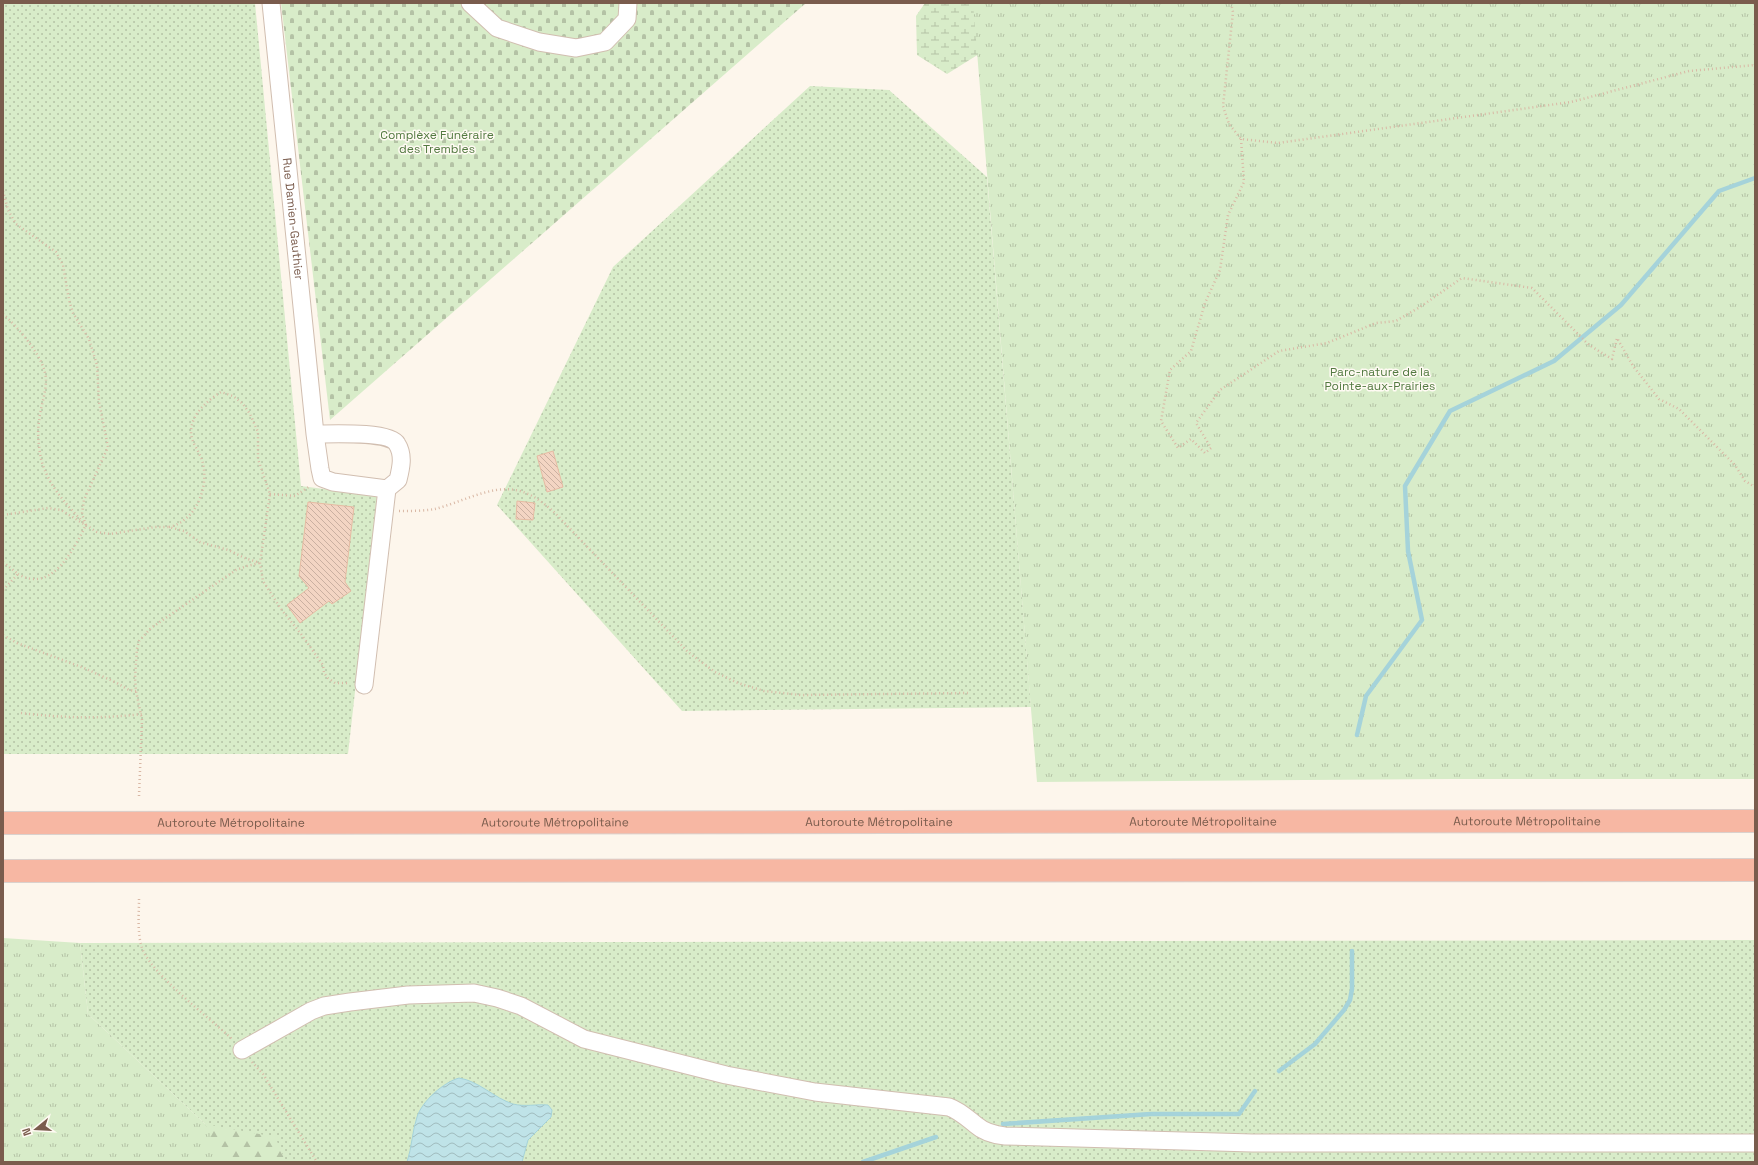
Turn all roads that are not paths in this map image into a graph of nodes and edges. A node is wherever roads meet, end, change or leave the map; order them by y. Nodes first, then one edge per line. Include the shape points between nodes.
1 (271, 3) edge
2 (470, 3) edge
3 (628, 3) edge
4 (315, 434) junction
5 (387, 489) junction
6 (364, 685) road end
7 (1755, 821) edge
8 (3, 823) edge
9 (1755, 870) edge
10 (3, 872) edge
11 (242, 1050) road end
12 (1755, 1143) edge

1 - 4 street, Rue Damien-Gauthier
2 - 3 street via 497,28 539,42 576,48 605,42 627,18
4 - 5 street, Rue Damien-Gauthier via 322,478 333,482
4 - 5 street via 367,435 389,438 397,442 402,453 398,480
5 - 6 street
7 - 8 highway, Autoroute Métropolitaine
9 - 10 highway
11 - 12 street via 324,1006 408,995 474,993 521,1006 584,1039 778,1085 848,1096 950,1107 962,1113 984,1131 1005,1136 1252,1143

